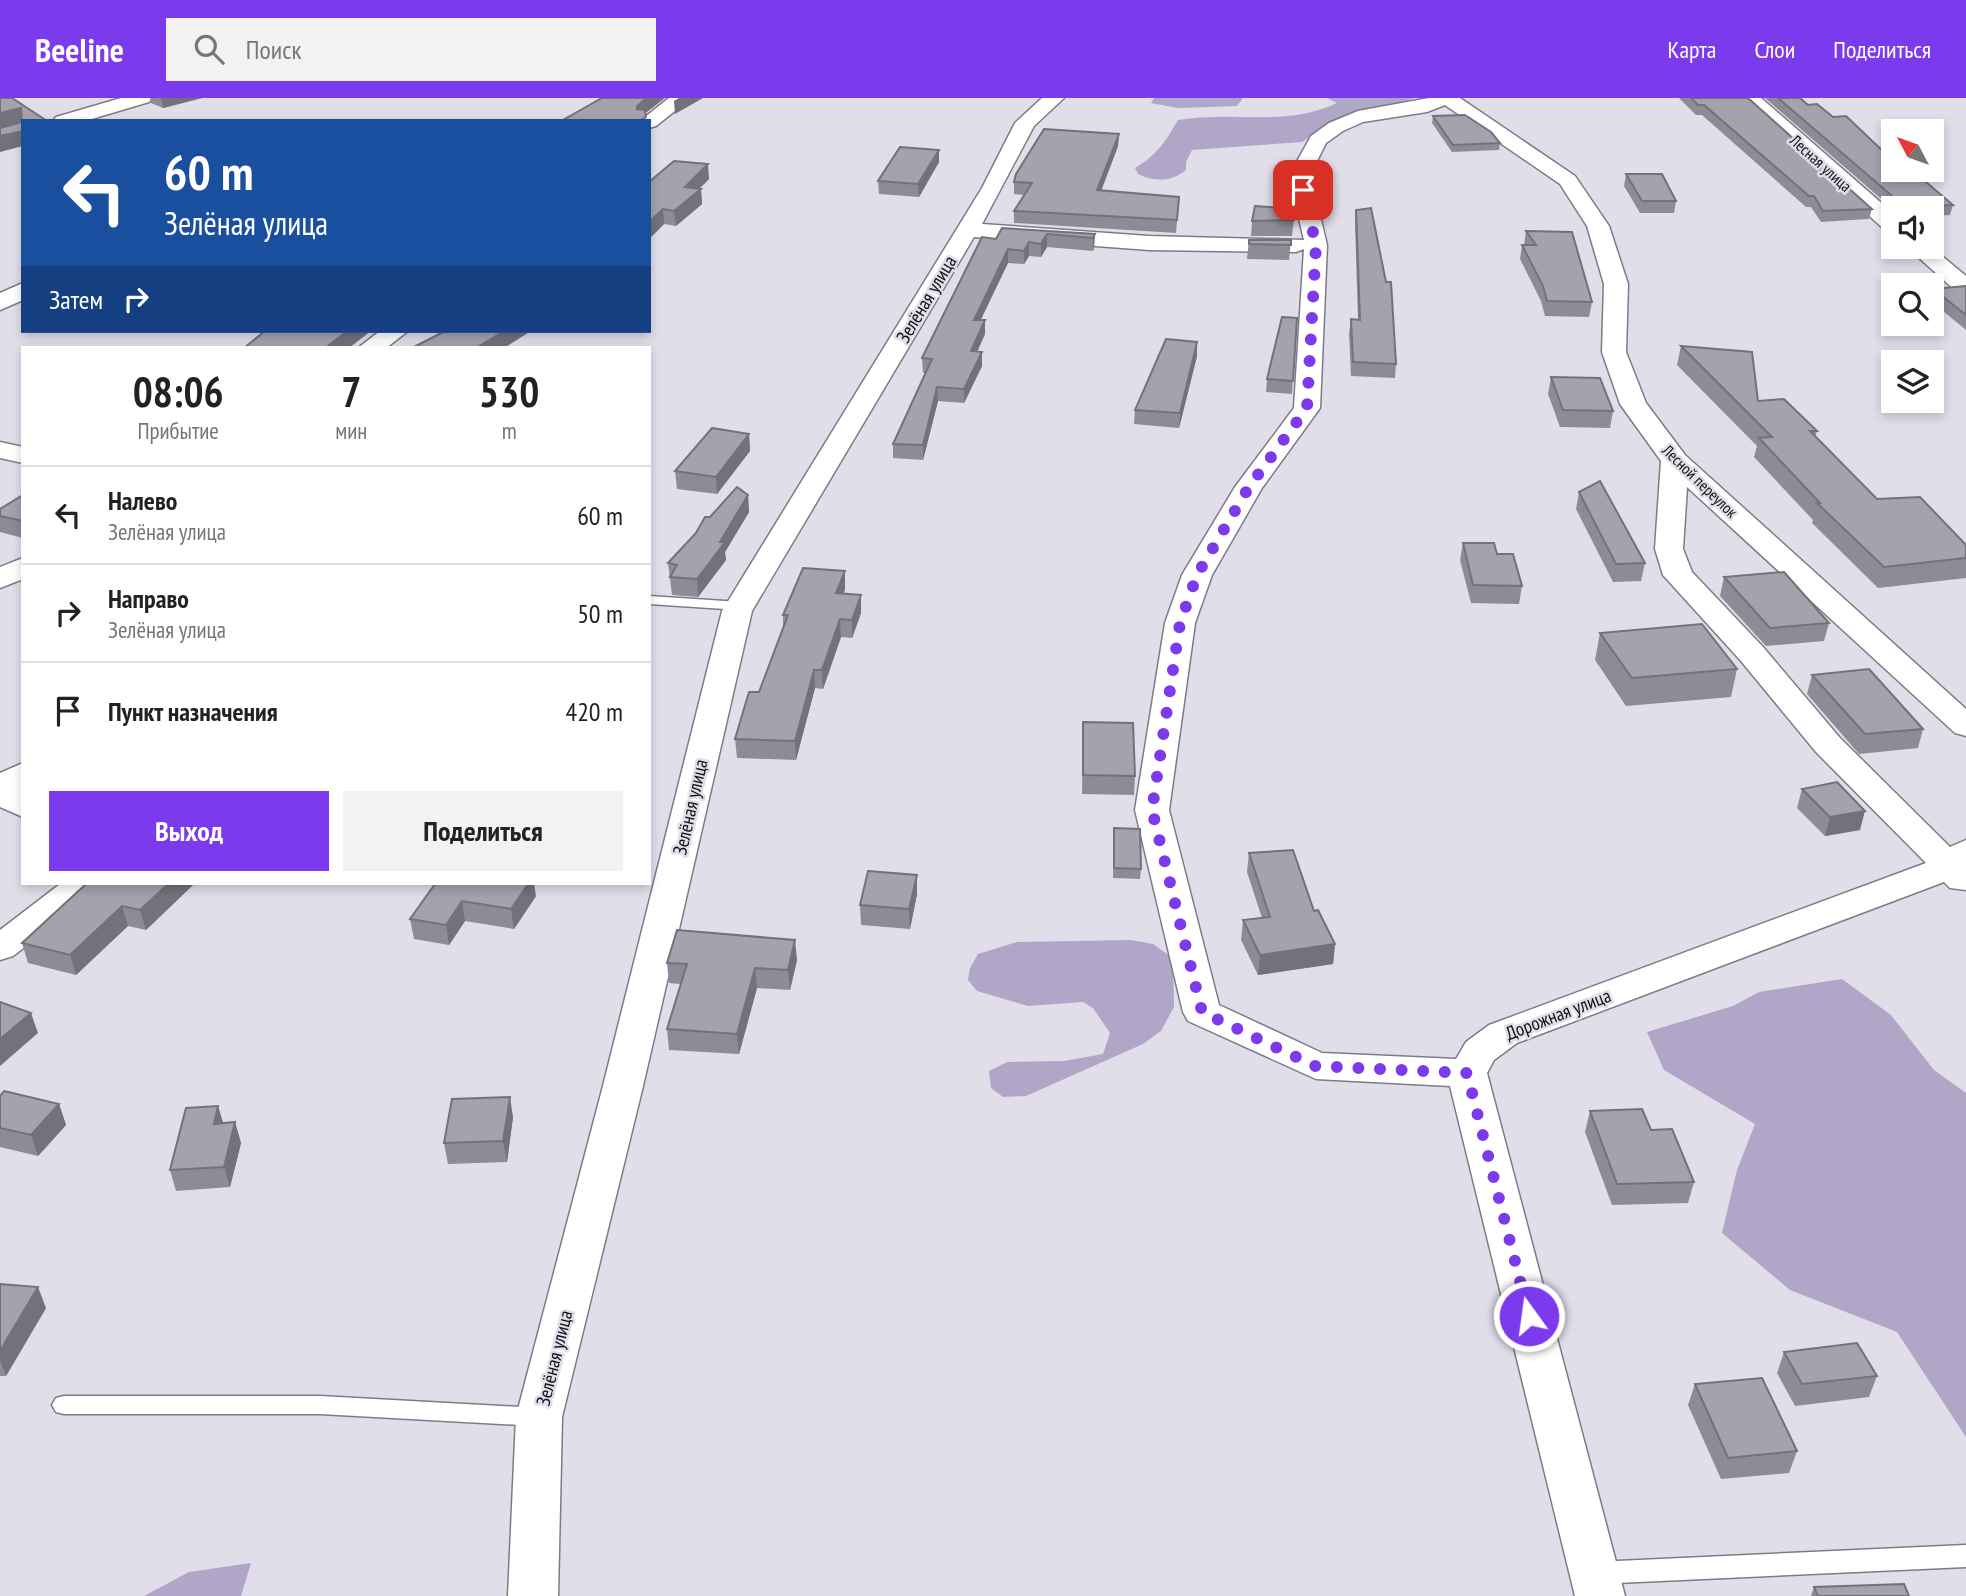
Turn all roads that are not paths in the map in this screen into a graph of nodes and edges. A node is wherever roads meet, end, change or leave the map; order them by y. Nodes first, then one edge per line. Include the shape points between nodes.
1 (142, 98) edge
2 (681, 98) edge
3 (1054, 98) edge
4 (1447, 98) edge
5 (1749, 98) edge
6 (70, 119) edge
7 (651, 120) edge
8 (1881, 215) edge
9 (968, 230) junction
10 (1316, 245) junction
11 (1931, 259) edge
12 (1966, 288) edge
13 (21, 291) edge
14 (0, 303) edge
15 (393, 333) edge
16 (373, 346) edge
17 (0, 450) edge
18 (21, 455) edge
19 (1675, 461) junction
20 (21, 568) edge
21 (0, 579) edge
22 (651, 600) edge
23 (740, 606) junction
24 (1966, 726) edge
25 (21, 773) edge
26 (21, 806) edge
27 (1961, 867) edge
28 (82, 885) edge
29 (0, 948) edge
30 (1467, 1073) junction
31 (64, 1405) dead end
32 (539, 1417) junction
33 (1966, 1556) edge
34 (1597, 1584) edge
35 (533, 1596) edge

1 - 6 street
2 - 7 street
3 - 9 street, Зелёная улица via 1025,123
4 - 10 street via 1427,106 1357,117 1318,140 1306,165 1303,190
4 - 19 street, Лесной переулок via 1568,180 1598,226 1616,284 1614,352 1633,404
5 - 8 street, Лесная улица
9 - 10 street via 1214,246
9 - 23 street, Зелёная улица
10 - 30 street via 1307,408 1249,487 1197,575 1180,623 1152,810 1202,1012 1315,1066
11 - 12 street
13 - 14 street
15 - 16 street
17 - 18 street
19 - 24 street, Лесной переулок
19 - 27 street via 1669,549 1678,575 1752,654 1828,746
20 - 21 street
22 - 23 lane
23 - 32 street, Зелёная улица
25 - 26 street via 5,784 5,795
27 - 30 street, Дорожная улица via 1503,1034 1479,1051
28 - 29 street
30 - 34 street
31 - 32 lane via 320,1405
32 - 35 street, Зелёная улица
33 - 34 lane

